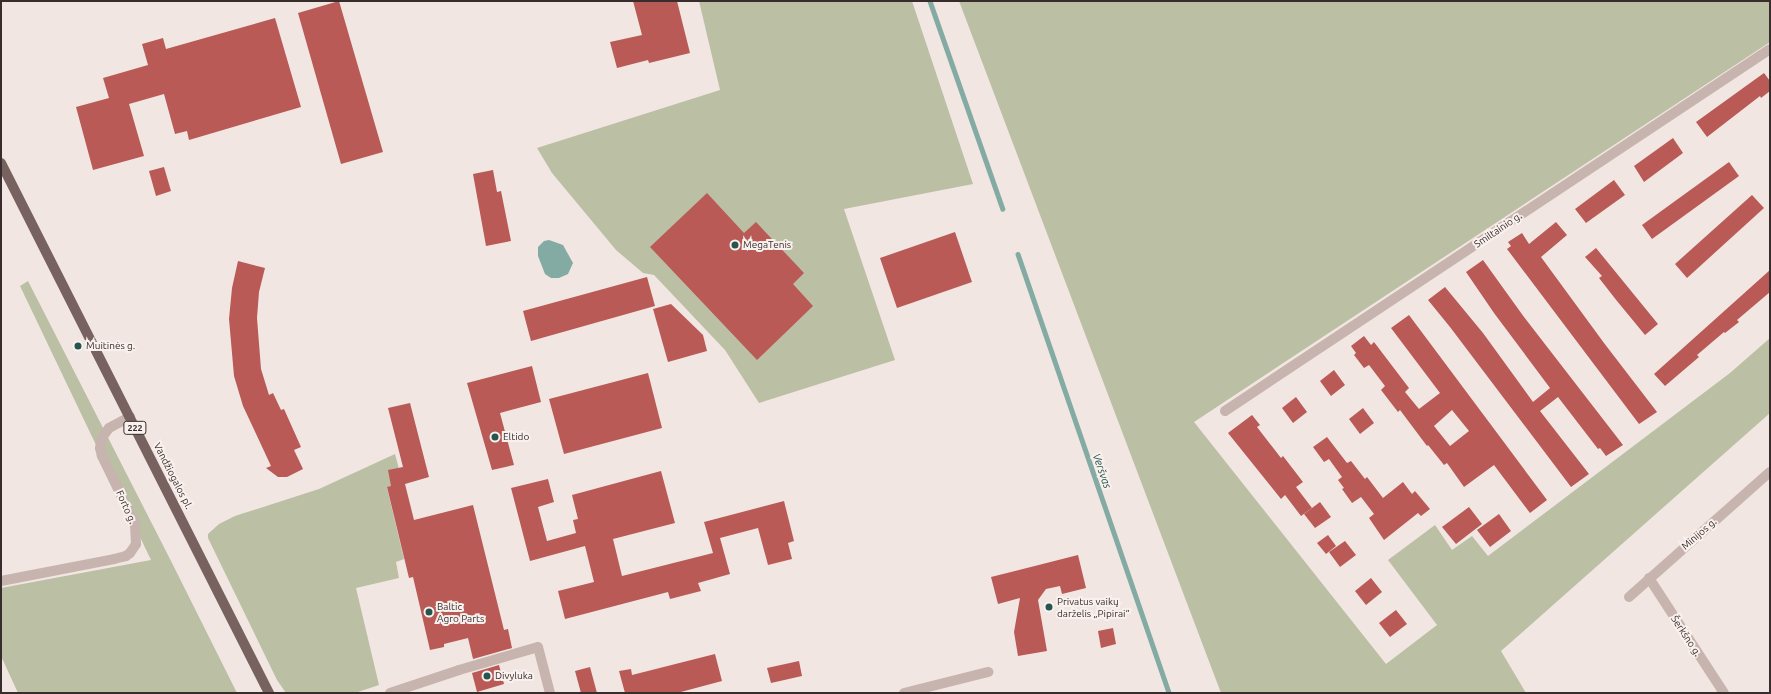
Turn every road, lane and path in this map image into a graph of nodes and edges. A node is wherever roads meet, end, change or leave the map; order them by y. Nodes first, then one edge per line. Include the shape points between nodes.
1 (1770, 49) edge
2 (1, 163) edge
3 (1225, 410) dead end
4 (130, 417) junction
5 (1770, 472) edge
6 (1649, 578) junction
7 (1, 581) edge
8 (1629, 597) dead end
9 (988, 672) dead end
10 (269, 693) edge
11 (390, 693) edge
12 (550, 693) edge
13 (904, 693) edge
14 (1724, 693) edge

1 - 3 street, Smiltainio g.
2 - 4 main road, Vandžiogalos pl. / 222
4 - 7 street, Forto g. via 109,428 102,438 100,448 135,524 136,544 130,553 114,559
4 - 10 main road, Vandžiogalos pl. / 222
5 - 6 street, Minijos g.
6 - 8 street, Minijos g.
6 - 14 street, Šerkšno g.
9 - 13 street
11 - 12 street via 538,647

